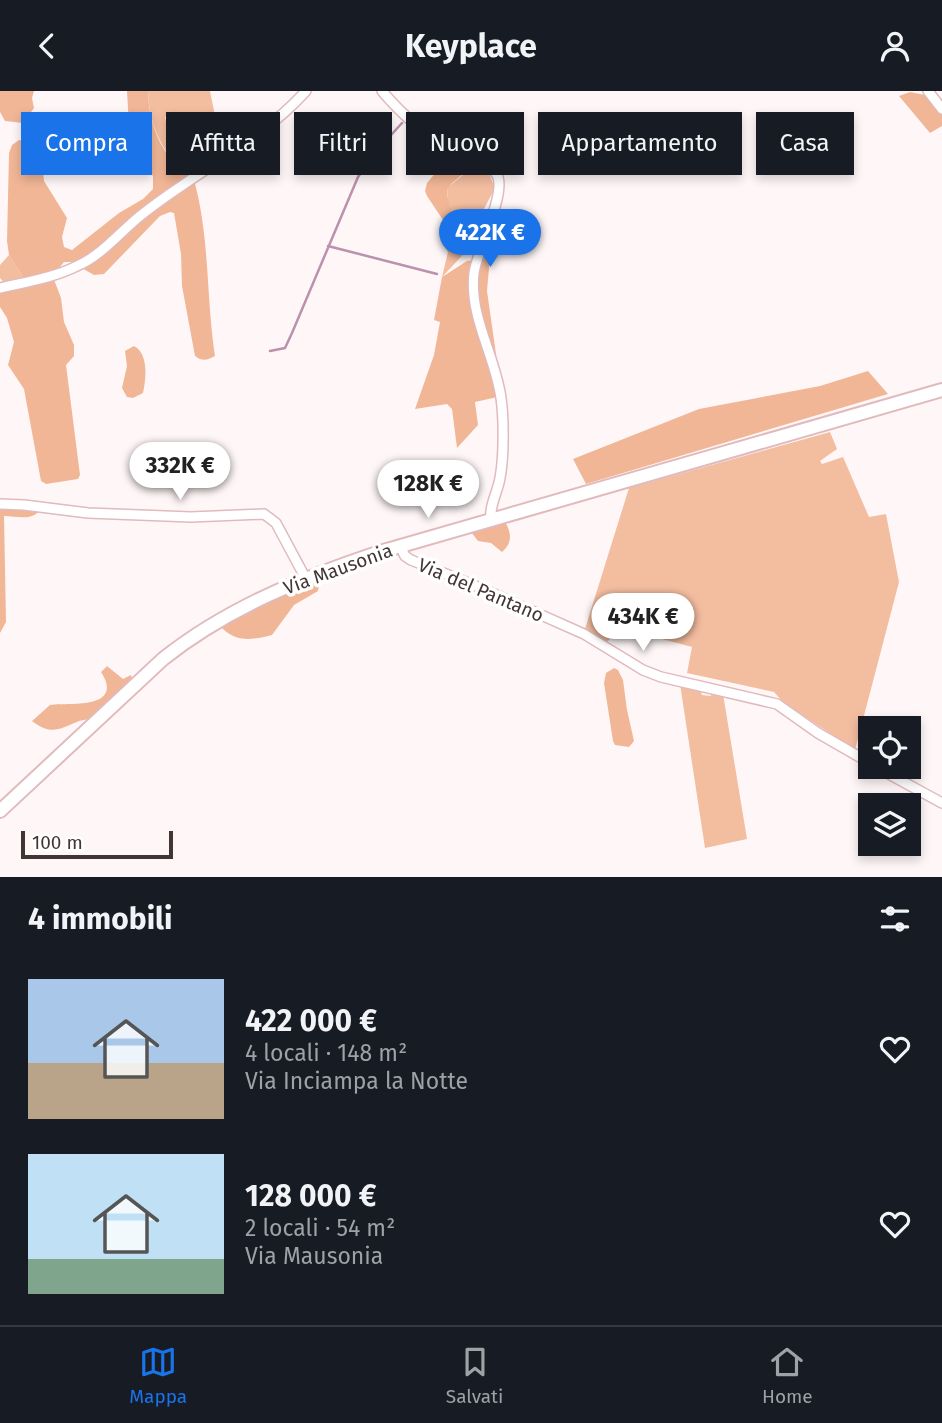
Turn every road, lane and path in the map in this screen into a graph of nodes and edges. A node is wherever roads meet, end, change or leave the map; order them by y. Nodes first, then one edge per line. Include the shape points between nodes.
1 (306, 91) edge
2 (382, 91) edge
3 (928, 91) edge
4 (942, 109) edge
5 (0, 288) edge
6 (942, 390) edge
7 (0, 504) edge
8 (491, 519) junction
9 (400, 546) junction
10 (306, 579) junction
11 (858, 756) edge
12 (898, 779) edge
13 (942, 803) edge
14 (0, 811) edge

1 - 5 street via 259,135 139,216 79,266
2 - 8 street via 425,131 487,165 500,182 476,260 474,283 478,318 501,400 501,472
3 - 4 street
6 - 8 main road, Via Mausonia
7 - 10 street via 191,517 264,514 276,523
8 - 9 main road, Via Mausonia
9 - 10 main road, Via Mausonia
9 - 11 street, Via del Pantano via 411,560 584,634 643,670 777,704
10 - 14 main road, Via Mausonia via 257,600 187,640
12 - 13 street

